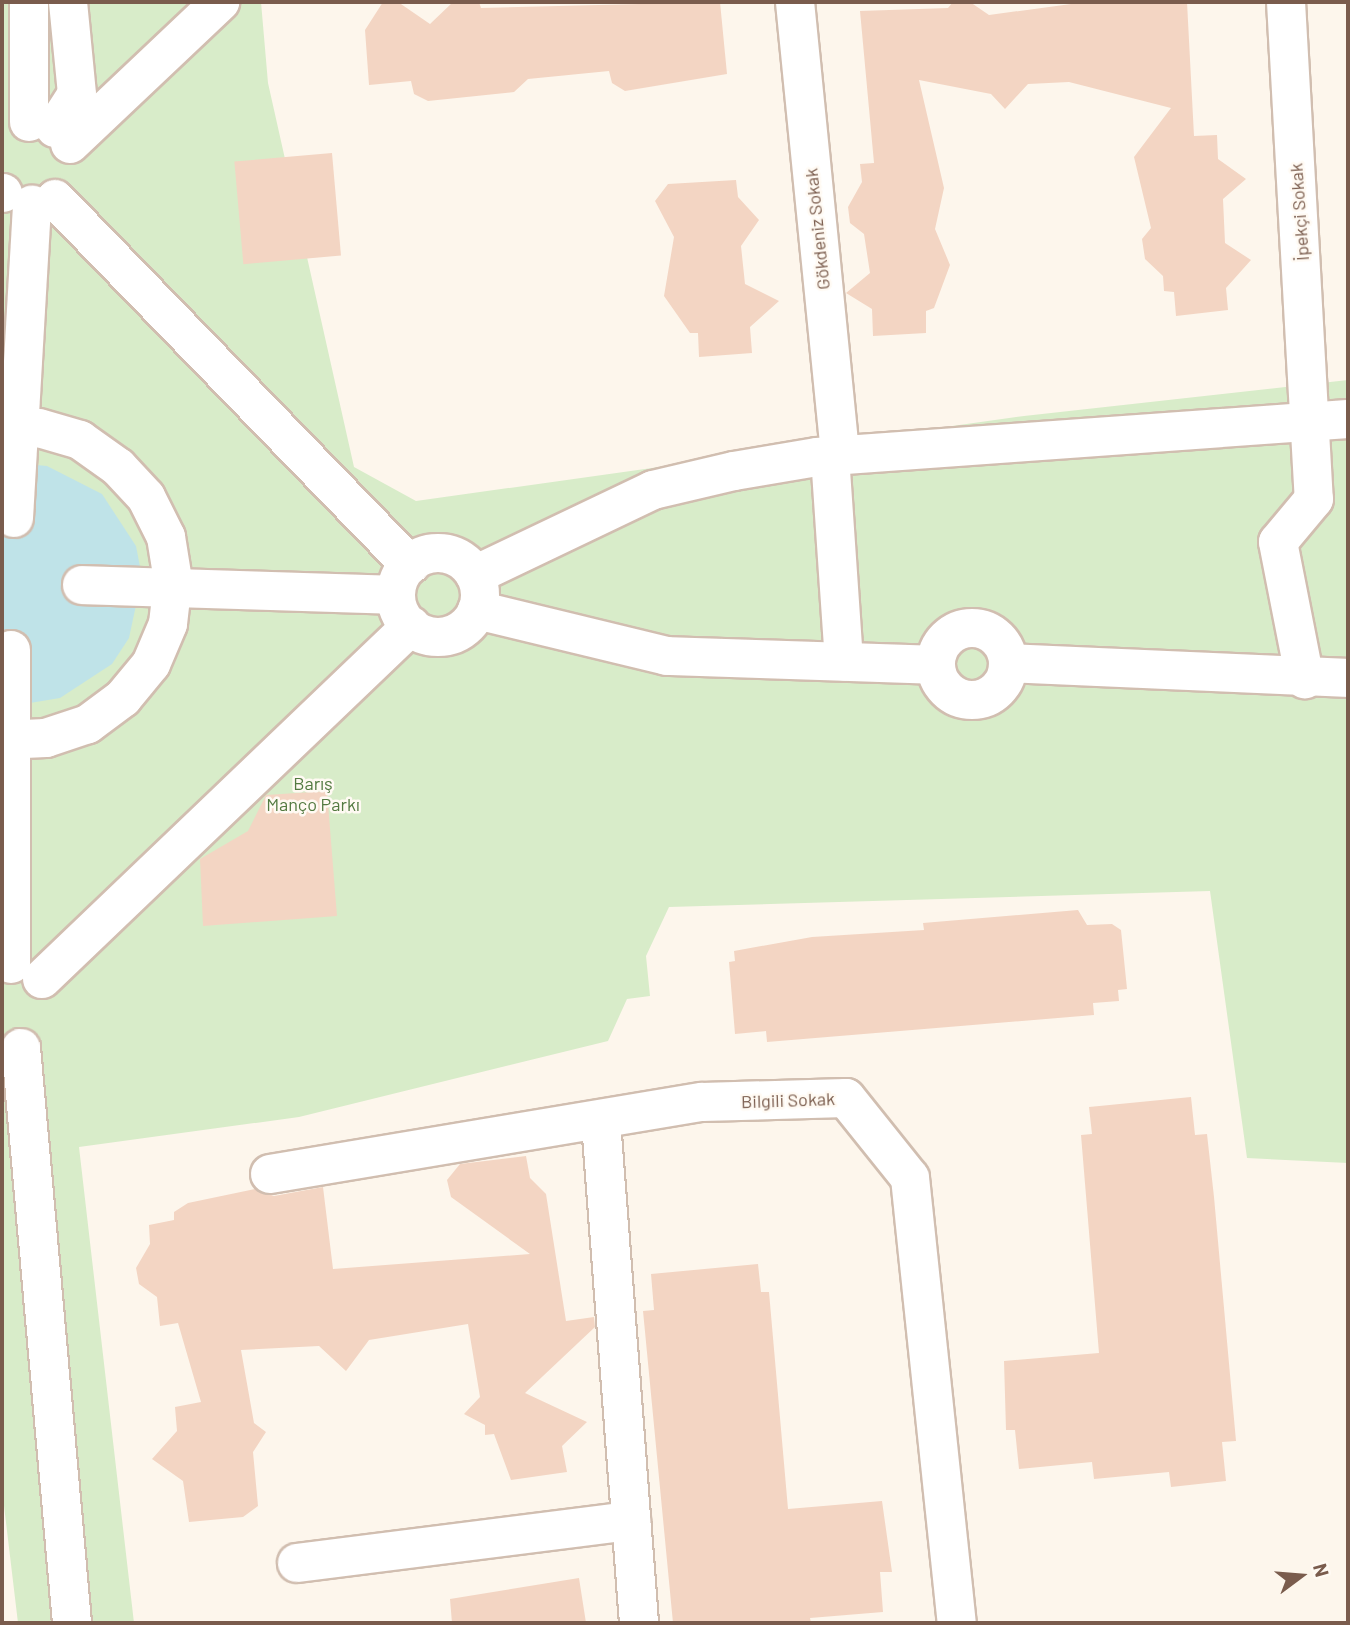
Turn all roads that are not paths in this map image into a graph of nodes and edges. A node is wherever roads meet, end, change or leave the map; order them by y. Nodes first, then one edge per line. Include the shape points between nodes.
1 (29, 2) edge
2 (68, 2) edge
3 (220, 2) edge
4 (795, 2) edge
5 (1286, 2) edge
6 (51, 132) junction
7 (23, 198) edge
8 (1331, 421) edge
9 (11, 427) edge
10 (835, 456) junction
11 (14, 518) dead end
12 (82, 585) dead end
13 (173, 586) junction
14 (476, 592) junction
15 (405, 595) junction
16 (11, 650) dead end
17 (844, 662) junction
18 (1008, 663) junction
19 (936, 665) junction
20 (1348, 678) edge
21 (1305, 679) junction
22 (5, 740) edge
23 (21, 1048) dead end
24 (601, 1122) junction
25 (270, 1174) dead end
26 (631, 1521) junction
27 (297, 1563) dead end
28 (72, 1623) edge
29 (639, 1623) edge
30 (957, 1623) edge

1 - 6 street
2 - 6 street via 77,94
3 - 6 street
4 - 10 street, Gökdeniz Sokak
5 - 8 street, İpekçi Sokak
7 - 9 street
7 - 15 street
8 - 10 street
8 - 21 street, İpekçi Sokak via 1314,499 1278,542
9 - 11 street
9 - 13 street via 80,440 146,496 166,537
10 - 14 street via 653,490
10 - 17 street, Gökdeniz Sokak
12 - 13 street
13 - 15 street
13 - 22 street via 168,624 151,664 123,698 88,724 46,738
14 - 15 street via 441,553
14 - 15 street via 466,627 447,636 426,636
14 - 17 street via 667,656
15 - 22 street via 26,971
16 - 22 street
17 - 19 street
18 - 19 street via 991,634 969,628 947,637
18 - 19 street via 1002,685 971,701 947,692
18 - 21 street
20 - 21 street
23 - 28 street
24 - 25 street, Bilgili Sokak
24 - 26 street
24 - 30 street, Bilgili Sokak via 702,1102 846,1098 910,1178
26 - 27 street
26 - 29 street

